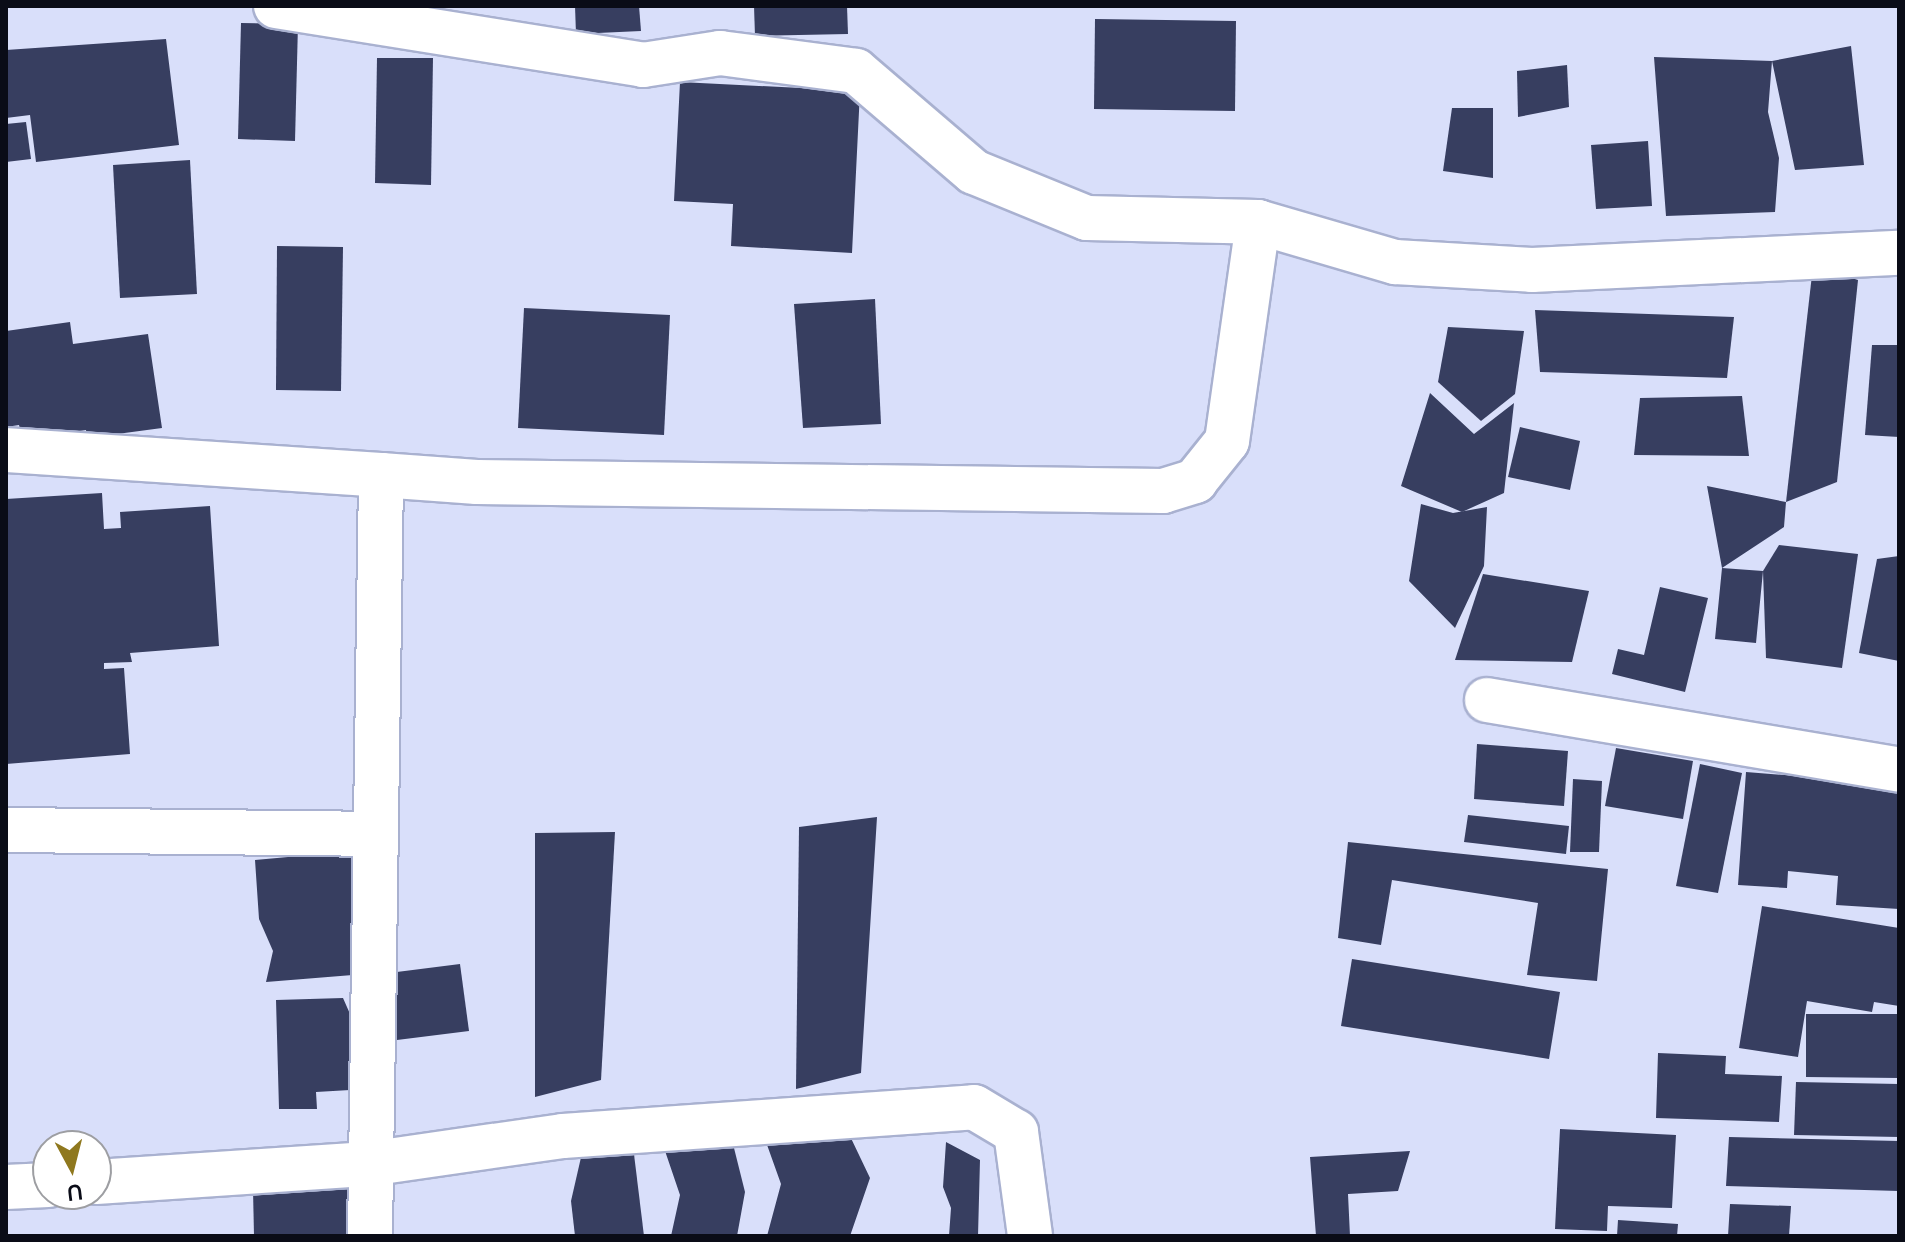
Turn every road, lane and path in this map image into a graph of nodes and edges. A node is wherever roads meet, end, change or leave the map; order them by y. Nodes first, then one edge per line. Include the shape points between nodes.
1 (276, 6) edge
2 (1258, 222) junction
3 (1899, 253) edge
4 (6, 450) edge
5 (381, 475) junction
6 (1487, 700) dead end
7 (1899, 770) edge
8 (6, 830) edge
9 (374, 834) junction
10 (368, 1164) junction
11 (112, 1181) edge
12 (32, 1186) edge
13 (6, 1187) edge
14 (370, 1236) edge
15 (1030, 1236) edge

1 - 2 street via 643,65 720,53 856,71 974,172 1087,218
2 - 3 street via 1395,262 1532,270
2 - 5 street via 1227,441 1195,481 1163,491 477,482
4 - 5 street
5 - 9 street
6 - 7 street
8 - 9 street
9 - 10 street
10 - 11 street
10 - 14 street
10 - 15 street via 563,1136 974,1107 1016,1132
12 - 13 street

